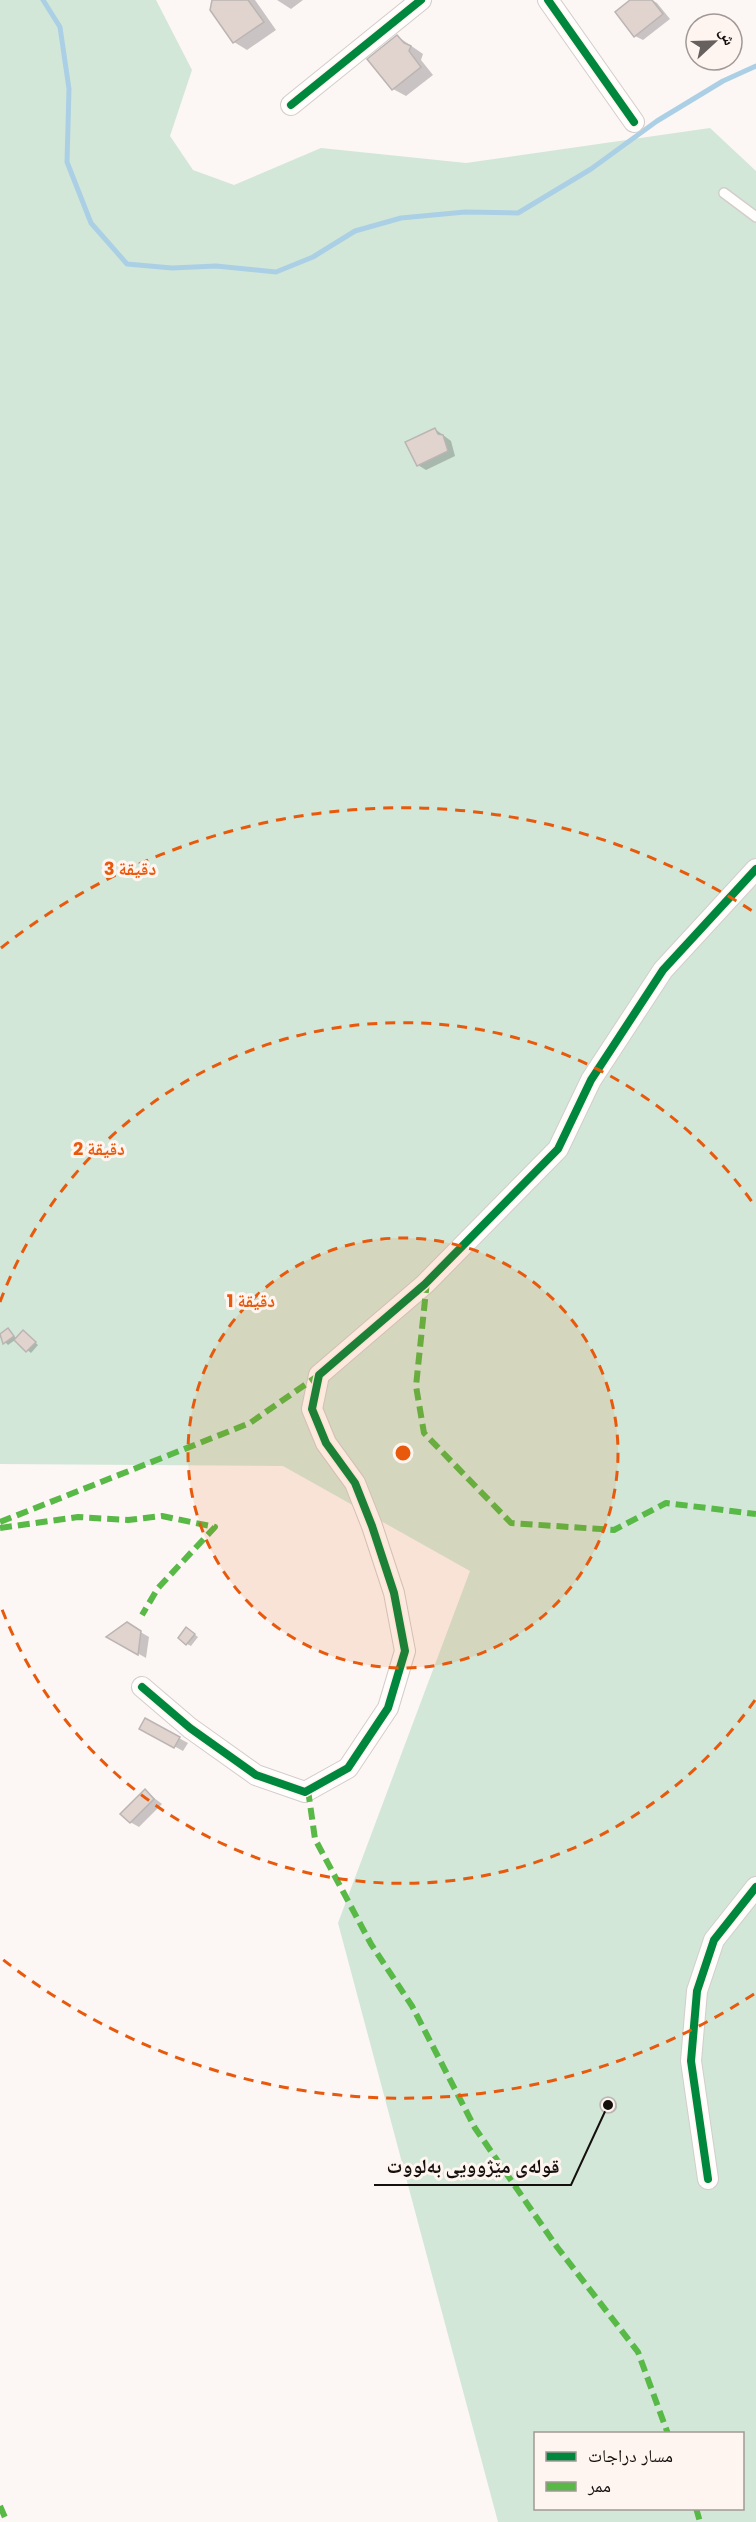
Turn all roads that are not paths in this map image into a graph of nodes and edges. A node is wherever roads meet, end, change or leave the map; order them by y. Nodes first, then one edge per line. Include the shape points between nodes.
1 (421, 0) edge
2 (548, 0) edge
3 (291, 105) dead end
4 (634, 122) dead end
5 (724, 193) dead end
6 (756, 218) edge
7 (756, 869) edge
8 (142, 1688) dead end
9 (756, 1887) edge
10 (708, 2179) dead end

1 - 3 street
2 - 4 street
5 - 6 lane
7 - 8 street via 663,970 591,1080 558,1149 424,1284 319,1375 312,1409 326,1443 355,1483 372,1526 394,1593 405,1651 388,1708 348,1768 304,1792 256,1774 190,1728
9 - 10 street via 714,1940 697,1991 691,2061

